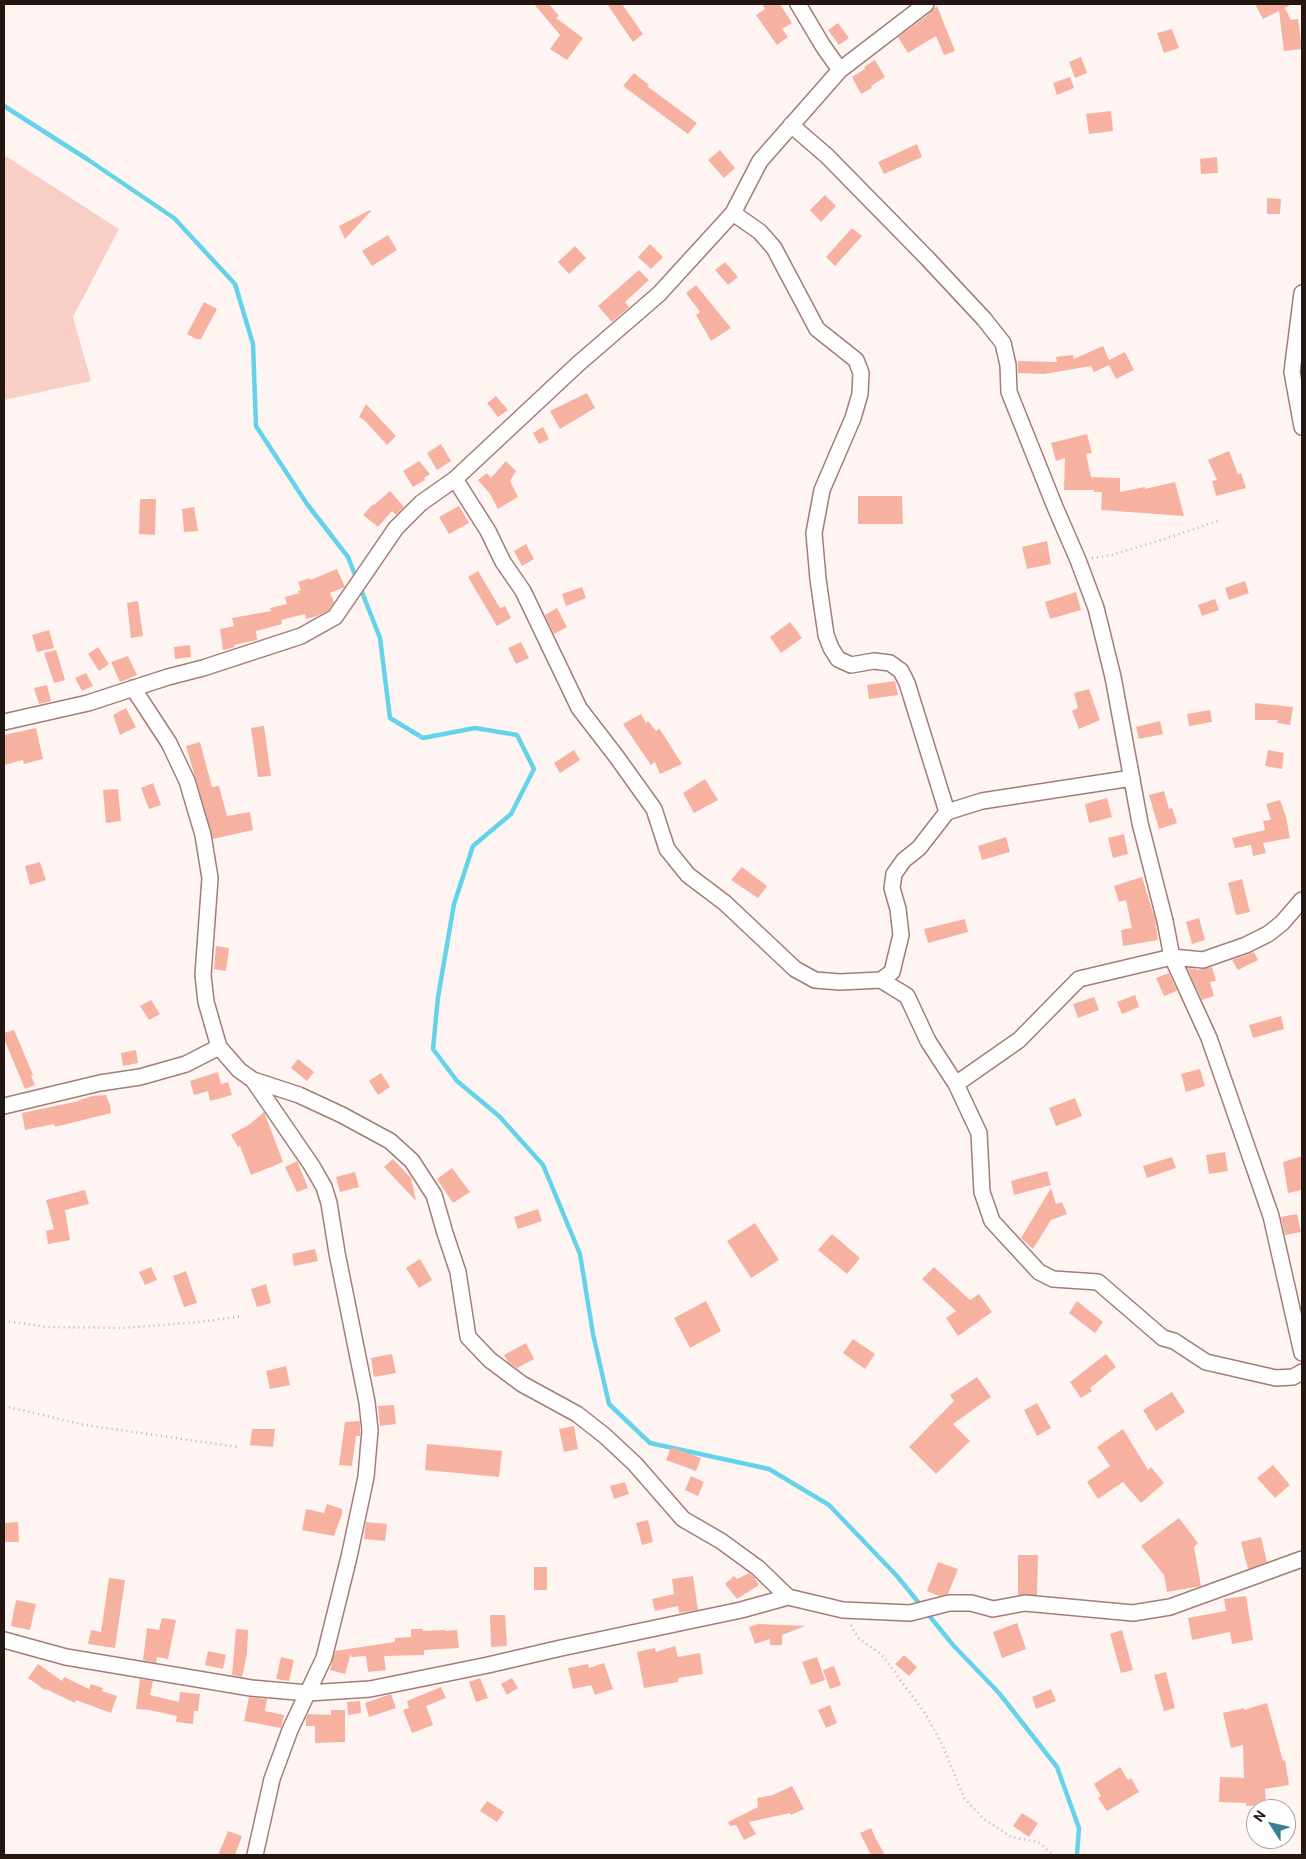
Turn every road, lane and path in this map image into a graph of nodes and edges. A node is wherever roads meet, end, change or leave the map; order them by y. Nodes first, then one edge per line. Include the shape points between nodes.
1 (798, 4) edge
2 (926, 4) edge
3 (840, 70) junction
4 (791, 125) junction
5 (733, 214) junction
6 (1302, 293) edge
7 (1299, 336) edge
8 (1302, 427) edge
9 (455, 479) junction
10 (1218, 521) dead end
11 (1078, 560) junction
12 (133, 688) junction
13 (4, 722) edge
14 (1132, 778) junction
15 (947, 812) junction
16 (1302, 900) edge
17 (1172, 957) junction
18 (881, 980) junction
19 (219, 1047) junction
20 (253, 1080) junction
21 (956, 1084) junction
22 (4, 1106) edge
23 (243, 1316) dead end
24 (4, 1320) edge
25 (1302, 1353) edge
26 (1302, 1372) edge
27 (4, 1406) edge
28 (238, 1447) dead end
29 (1302, 1559) edge
30 (788, 1597) junction
31 (843, 1610) junction
32 (4, 1640) edge
33 (308, 1693) junction
34 (1051, 1853) dead end
35 (255, 1855) edge

1 - 3 street
2 - 3 street
3 - 4 street
4 - 5 street via 760,161
4 - 11 street via 827,156 928,259 1003,343 1009,392
5 - 9 street via 659,294 578,364
5 - 15 street via 760,232 774,248 818,329 856,360 862,373 853,418 822,490 814,533 826,635 838,660 851,665 874,661 890,663 901,670
6 - 7 street
7 - 8 street via 1292,372
9 - 12 street via 396,528 335,617 301,636
9 - 18 street via 523,591 578,708 654,809 667,849 688,875 725,903 796,969 815,980
10 - 11 path via 1112,554
11 - 14 street via 1096,608 1114,678
12 - 13 street via 88,703
12 - 19 street via 168,743 187,781 203,835 210,878 203,975 206,1002
14 - 15 street via 982,802
14 - 17 street
15 - 18 street via 894,874 892,888 901,935 892,972
16 - 17 street via 1275,929 1246,945 1203,960
17 - 21 street via 1079,979 1019,1040
17 - 25 street via 1209,1038 1271,1216
18 - 21 street via 908,996 928,1041
19 - 20 street via 239,1070
19 - 22 street via 186,1064 140,1077
20 - 30 street via 299,1095 342,1115 390,1141 412,1161 434,1195 458,1272 468,1337 490,1360 522,1384 576,1414 605,1436 635,1464 683,1519 758,1568
20 - 33 street via 324,1187 370,1430 366,1477 349,1557 324,1658
21 - 26 street via 979,1133 982,1192 992,1221 1039,1272 1054,1279 1098,1282 1163,1338 1174,1341 1206,1362 1276,1378 1293,1377
23 - 24 path via 122,1328 48,1327
27 - 28 path via 85,1425
29 - 31 street via 1170,1607 1133,1613 1025,1603 993,1609 971,1603 949,1603 910,1612
30 - 31 street
30 - 33 street via 741,1610 370,1689
31 - 34 path via 858,1638 880,1654 925,1713 943,1746 964,1798 984,1820 1011,1836 1038,1842
32 - 33 street via 66,1656 251,1688
33 - 35 street via 272,1779

